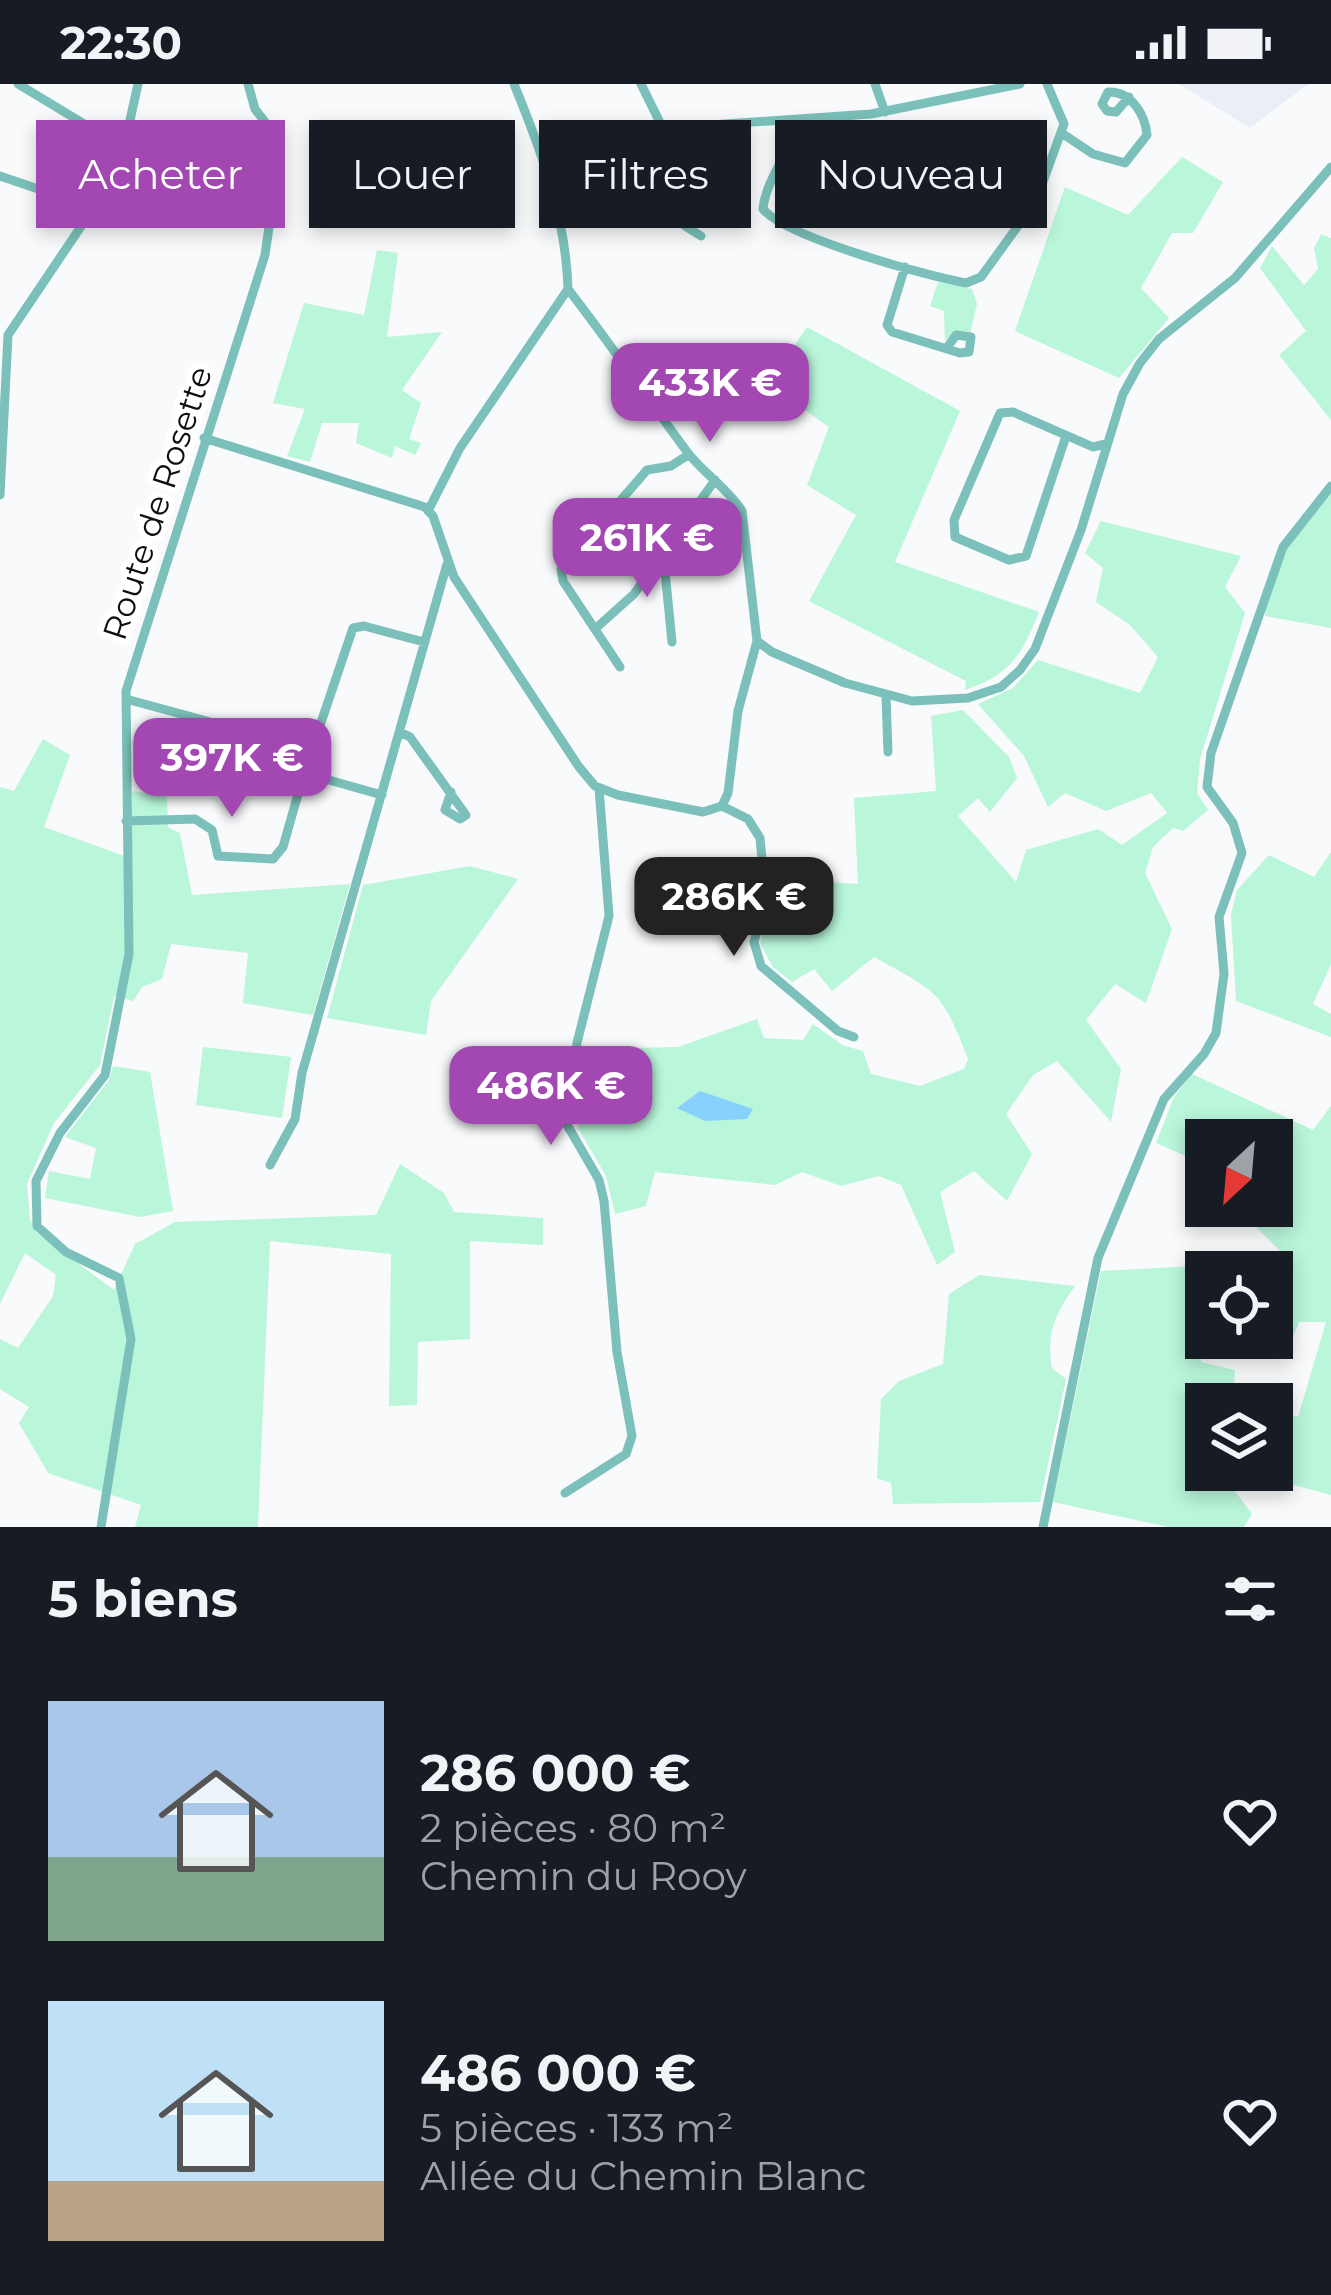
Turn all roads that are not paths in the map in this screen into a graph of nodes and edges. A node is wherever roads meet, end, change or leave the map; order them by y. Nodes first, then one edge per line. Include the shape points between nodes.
1 (18, 84) edge
2 (138, 84) edge
3 (248, 84) edge
4 (514, 84) edge
5 (641, 84) edge
6 (875, 84) edge
7 (1021, 84) edge
8 (1047, 84) edge
9 (1130, 97) dead end
10 (885, 112) junction
11 (78, 120) edge
12 (130, 120) edge
13 (659, 120) edge
14 (802, 120) edge
15 (1063, 134) junction
16 (539, 146) edge
17 (1331, 166) edge
18 (775, 173) edge
19 (0, 176) edge
20 (36, 188) edge
21 (775, 220) edge
22 (80, 228) edge
23 (560, 228) edge
24 (688, 228) edge
25 (791, 228) edge
26 (701, 236) dead end
27 (905, 267) junction
28 (568, 289) junction
29 (4, 337) edge
30 (947, 348) dead end
31 (1066, 436) junction
32 (204, 438) junction
33 (1106, 444) junction
34 (688, 454) junction
35 (715, 480) junction
36 (1331, 486) edge
37 (0, 495) edge
38 (428, 511) junction
39 (663, 551) junction
40 (447, 564) junction
41 (596, 629) junction
42 (757, 641) junction
43 (424, 642) junction
44 (672, 642) dead end
45 (620, 667) dead end
46 (886, 697) junction
47 (126, 699) junction
48 (214, 723) dead end
49 (400, 732) junction
50 (889, 752) dead end
51 (304, 773) junction
52 (599, 788) junction
53 (451, 792) dead end
54 (382, 795) junction
55 (722, 806) junction
56 (126, 821) junction
57 (854, 1037) dead end
58 (270, 1165) dead end
59 (565, 1493) dead end
60 (101, 1527) edge
61 (1043, 1527) edge

1 - 11 street
2 - 12 street
3 - 32 street, Route de Rosette via 276,136 275,194 265,255
4 - 16 street
5 - 13 street
6 - 10 street
7 - 10 street
8 - 15 street
9 - 15 street via 1147,135 1125,163
10 - 14 street
15 - 27 street via 1036,201 981,277 966,283
17 - 33 street via 1235,278 1159,339 1123,394
18 - 21 street via 763,209
19 - 20 street
22 - 29 street
23 - 28 street
24 - 26 street
25 - 27 street
27 - 30 street via 887,325
28 - 34 street
28 - 38 street via 460,448
29 - 37 street
31 - 31 street via 1000,412 954,520 955,536 1009,560 1026,556
31 - 33 street
32 - 38 street
32 - 47 street, Route de Rosette
33 - 46 street via 1082,530 1021,670 968,698
34 - 35 street
34 - 41 street via 647,470 561,568
35 - 39 street
35 - 42 street via 742,512
36 - 61 street via 1283,547 1211,753 1207,788 1233,823 1242,853 1222,900 1216,1033 1164,1099 1098,1258
38 - 40 street
39 - 41 street via 634,594
39 - 44 street
40 - 43 street
40 - 52 street
41 - 45 street
42 - 46 street
42 - 55 street
43 - 49 street
43 - 51 street via 364,626 350,631
46 - 50 street
47 - 48 street
47 - 56 street, Route de Rosette
49 - 53 street
49 - 54 street
51 - 54 street
51 - 56 street via 273,860 218,856 212,830 195,819
52 - 55 street via 683,809
52 - 59 street via 609,916 566,1123 604,1201 632,1436 626,1454
54 - 58 street via 295,1119
55 - 57 street via 748,819 760,838 766,901 754,942 761,966
56 - 60 street, Route de Rosette via 129,954 104,1075 60,1132 36,1181 37,1226 67,1252 119,1277 131,1340

